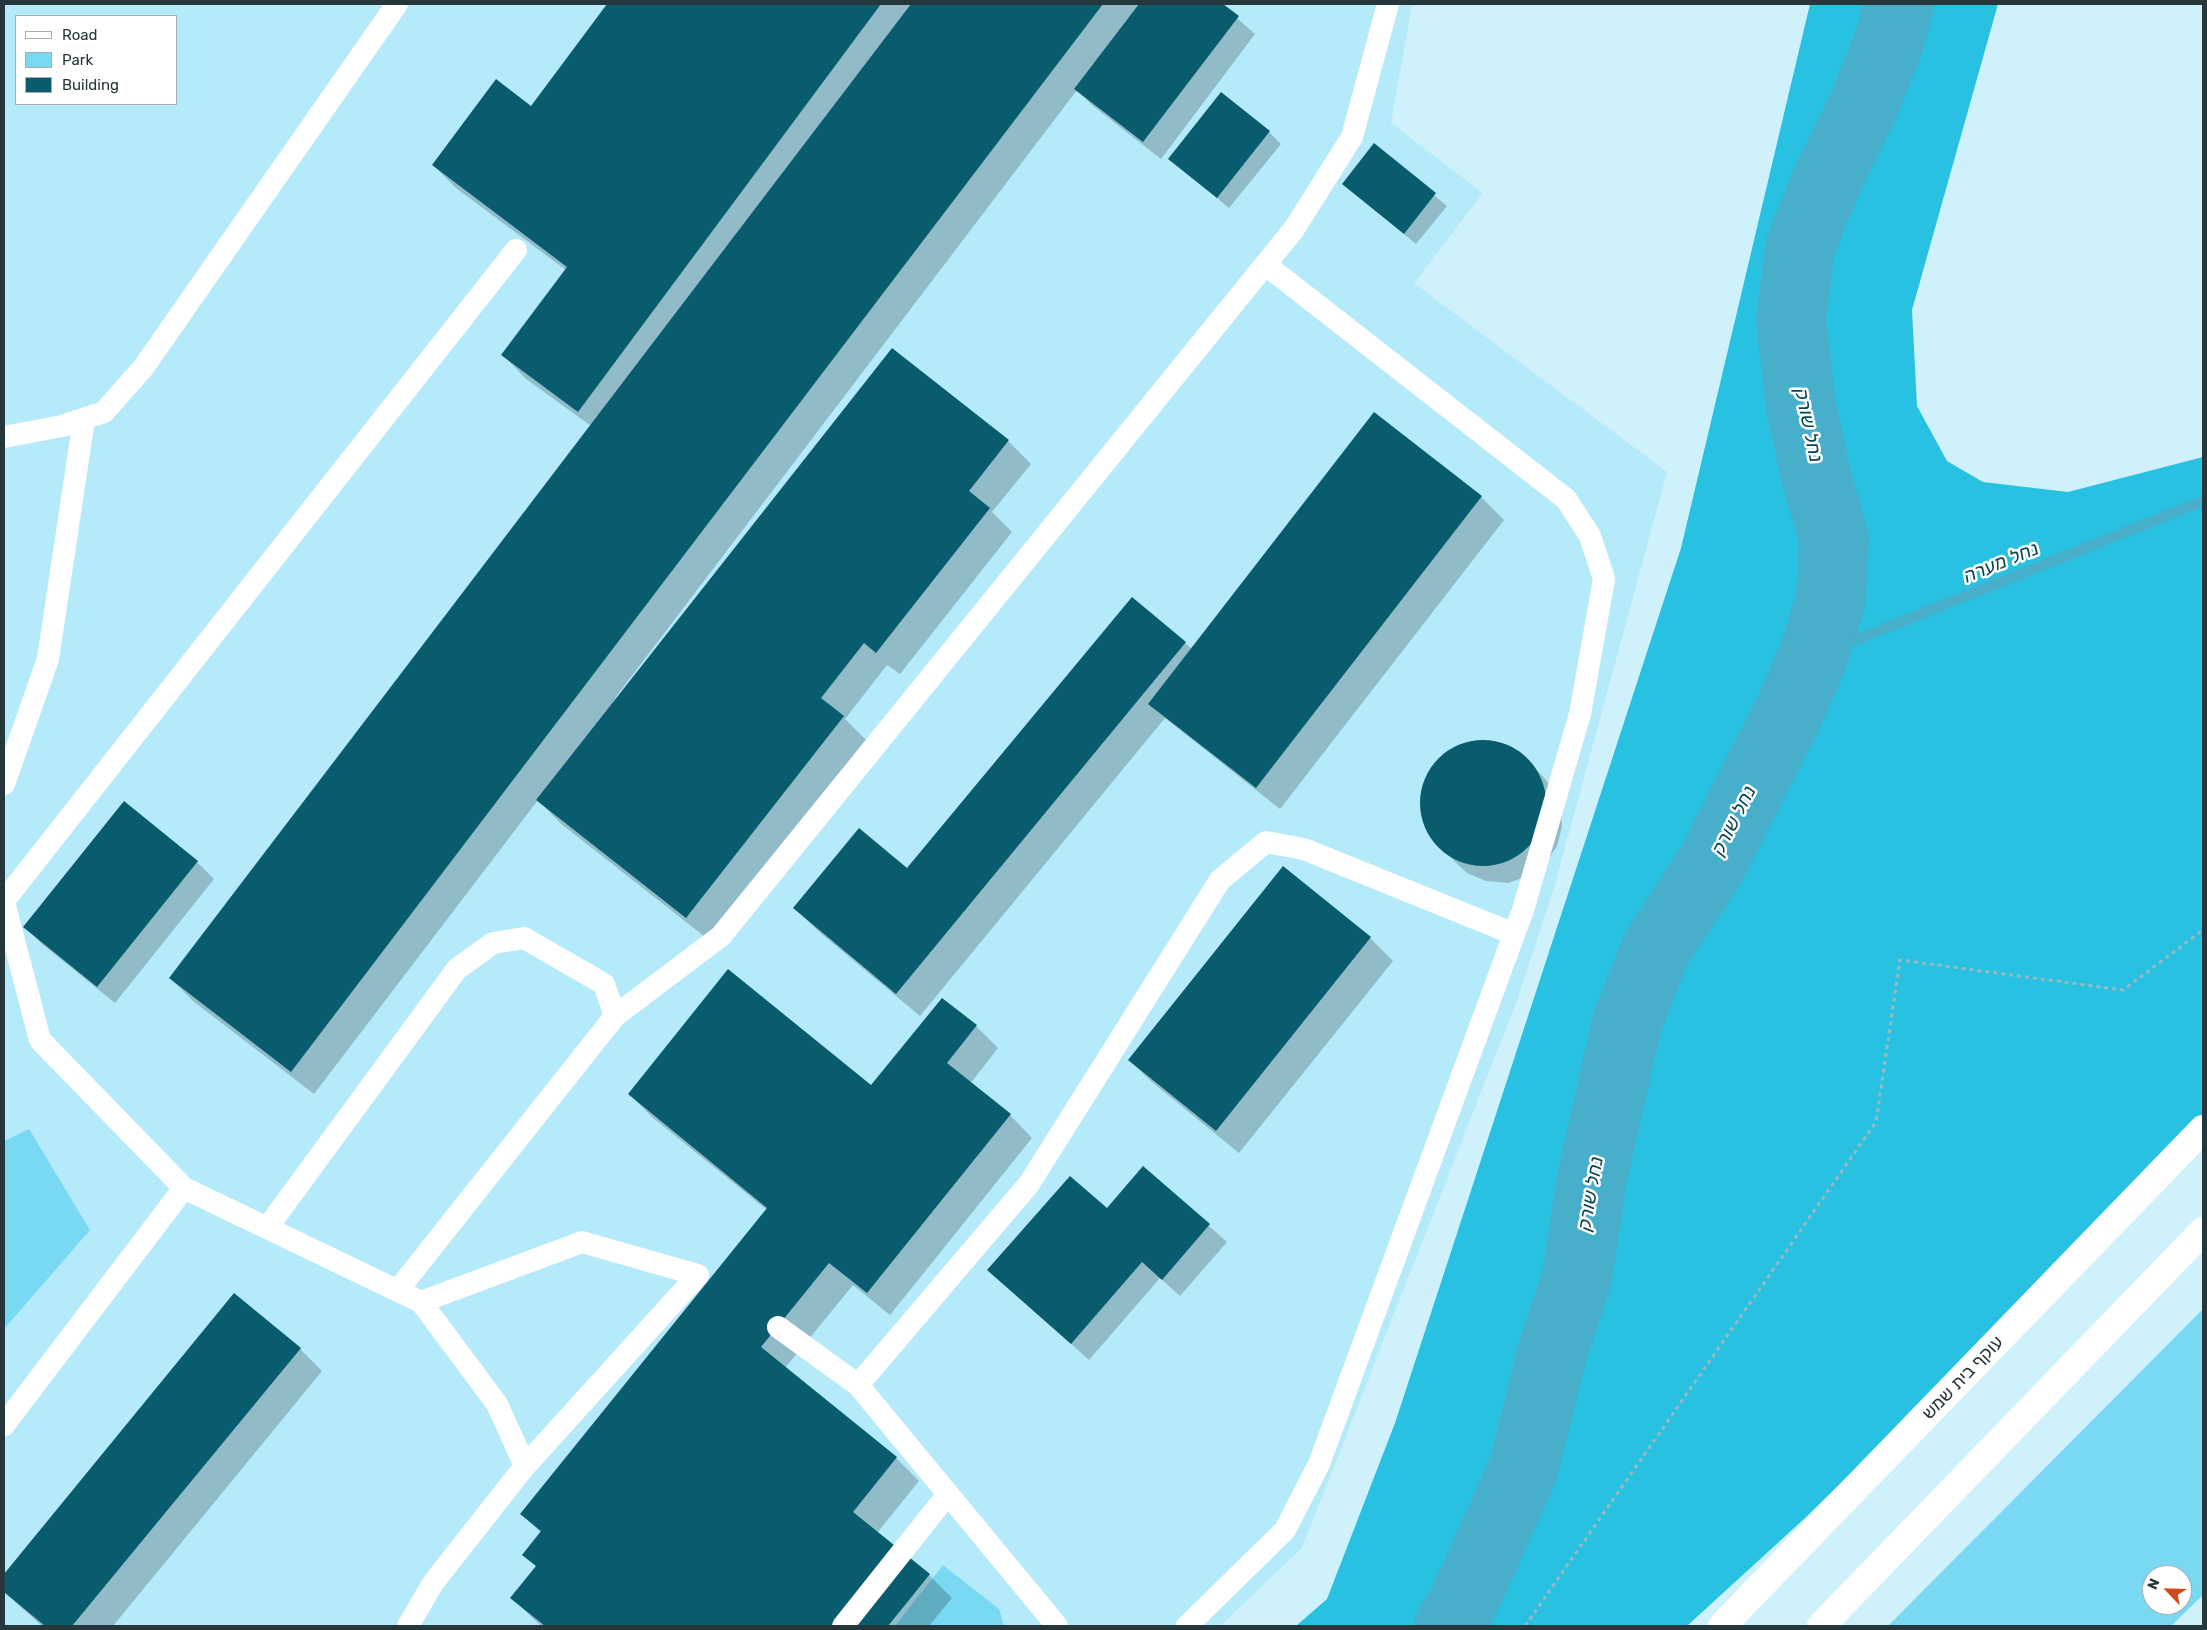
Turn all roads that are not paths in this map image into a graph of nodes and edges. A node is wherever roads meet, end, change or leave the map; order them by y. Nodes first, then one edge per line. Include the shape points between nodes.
1 (397, 4) edge
2 (1388, 4) edge
3 (516, 250) dead end
4 (1266, 265) junction
5 (84, 419) junction
6 (4, 437) edge
7 (4, 784) edge
8 (4, 901) edge
9 (1514, 934) junction
10 (615, 1016) junction
11 (2203, 1129) edge
12 (184, 1188) junction
13 (267, 1228) junction
14 (2203, 1231) edge
15 (398, 1290) junction
16 (421, 1302) junction
17 (778, 1327) dead end
18 (858, 1385) junction
19 (4, 1425) edge
20 (524, 1466) junction
21 (948, 1494) junction
22 (408, 1626) edge
23 (843, 1626) edge
24 (1057, 1626) edge
25 (1187, 1626) edge
26 (1722, 1626) edge
27 (1821, 1626) edge

1 - 5 lane via 143,368 104,412
2 - 4 lane via 1352,137 1294,229
3 - 8 lane
4 - 9 lane via 1566,499 1590,536 1604,580 1580,714
4 - 10 lane via 721,936
5 - 6 lane
5 - 7 lane via 48,659
8 - 12 lane via 40,1040
9 - 18 lane via 1304,849 1266,842 1220,880 1029,1184
9 - 25 lane via 1319,1464 1284,1530
10 - 13 lane via 604,984 524,938 494,943 457,969
10 - 15 lane
11 - 26 main road, עוקף בית שמש
12 - 13 lane
12 - 19 lane
13 - 15 lane
14 - 27 main road
15 - 16 lane
16 - 20 lane via 497,1404
16 - 20 lane via 582,1242 698,1275
17 - 18 lane
18 - 21 lane
20 - 22 lane via 433,1582
21 - 23 lane
21 - 24 lane

